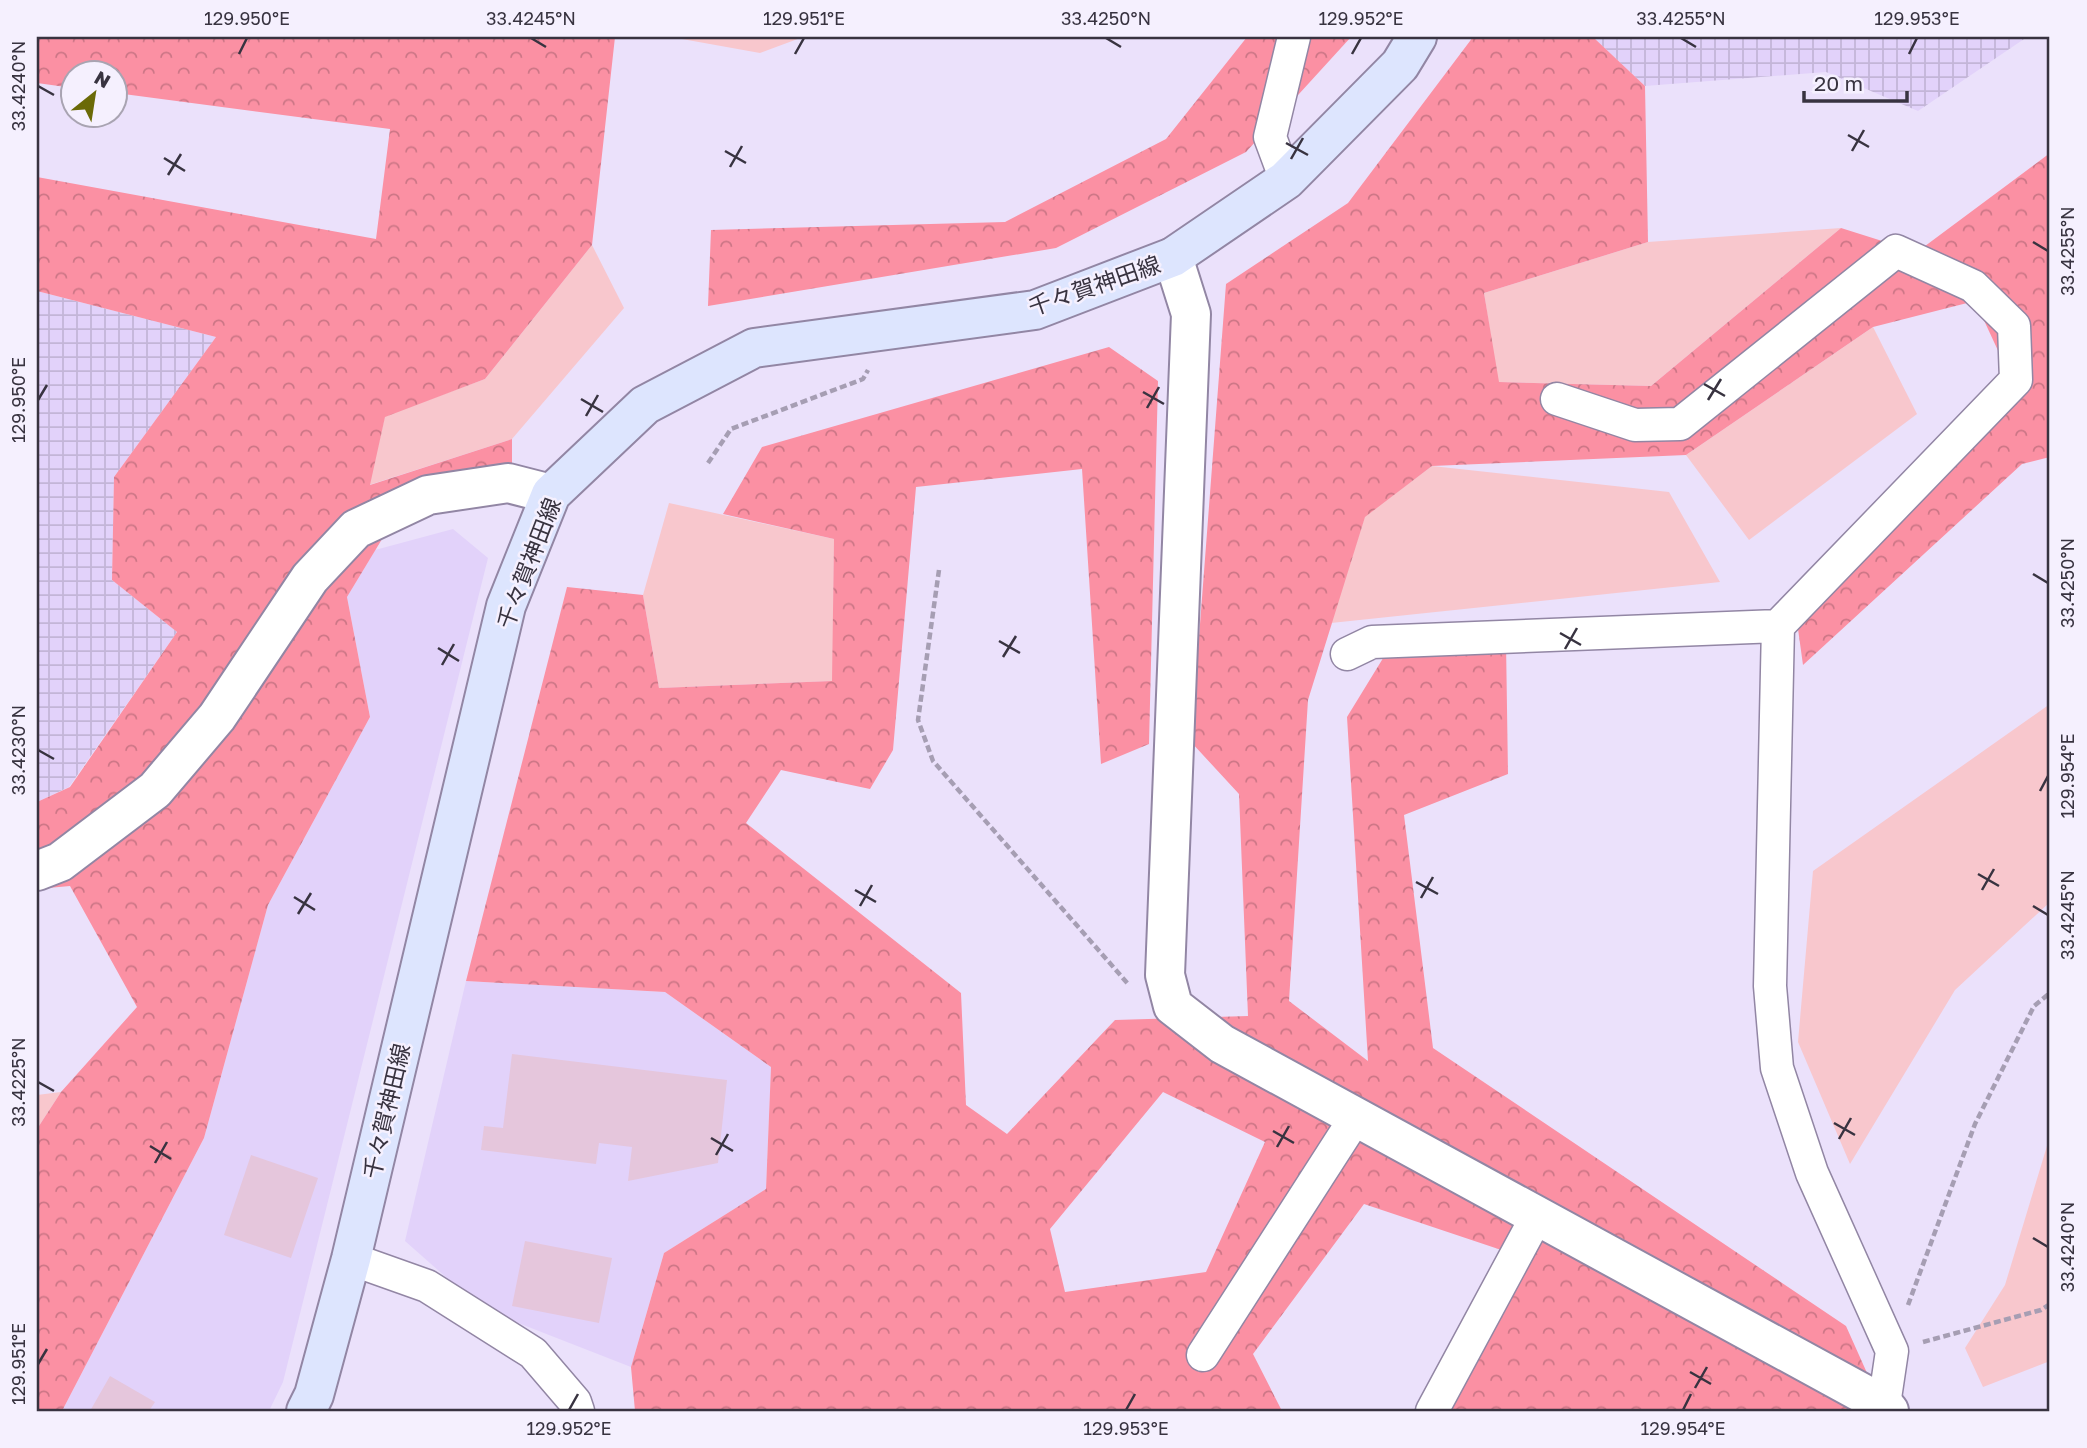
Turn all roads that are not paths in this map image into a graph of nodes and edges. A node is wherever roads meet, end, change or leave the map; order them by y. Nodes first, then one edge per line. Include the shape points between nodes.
1 (1294, 37) edge
2 (1417, 37) edge
3 (1286, 180) junction
4 (1173, 257) junction
5 (1557, 399) dead end
6 (551, 494) junction
7 (1778, 626) junction
8 (1347, 654) dead end
9 (37, 872) edge
10 (1356, 1117) junction
11 (1537, 1216) junction
12 (351, 1259) junction
13 (1203, 1355) dead end
14 (1886, 1408) edge
15 (306, 1411) edge
16 (578, 1411) edge
17 (1432, 1411) edge

1 - 3 street via 1270,137
2 - 3 main road, 千々賀神田線 via 1400,65
3 - 4 main road, 千々賀神田線
4 - 6 main road, 千々賀神田線 via 1035,310 754,348 646,405
4 - 10 street via 1192,314 1165,975 1172,1006 1222,1044
5 - 7 street via 1635,425 1680,424 1896,251 1973,286 2014,326 2016,380
6 - 9 street via 508,483 428,495 356,529 310,578 217,717 155,790 60,862
6 - 12 main road, 千々賀神田線 via 506,606
7 - 8 street via 1372,642
7 - 14 street via 1770,986 1777,1068 1812,1174 1892,1351
10 - 11 street
10 - 13 street
11 - 14 street
11 - 17 street
12 - 15 main road, 千々賀神田線
12 - 16 street via 427,1286 533,1353

